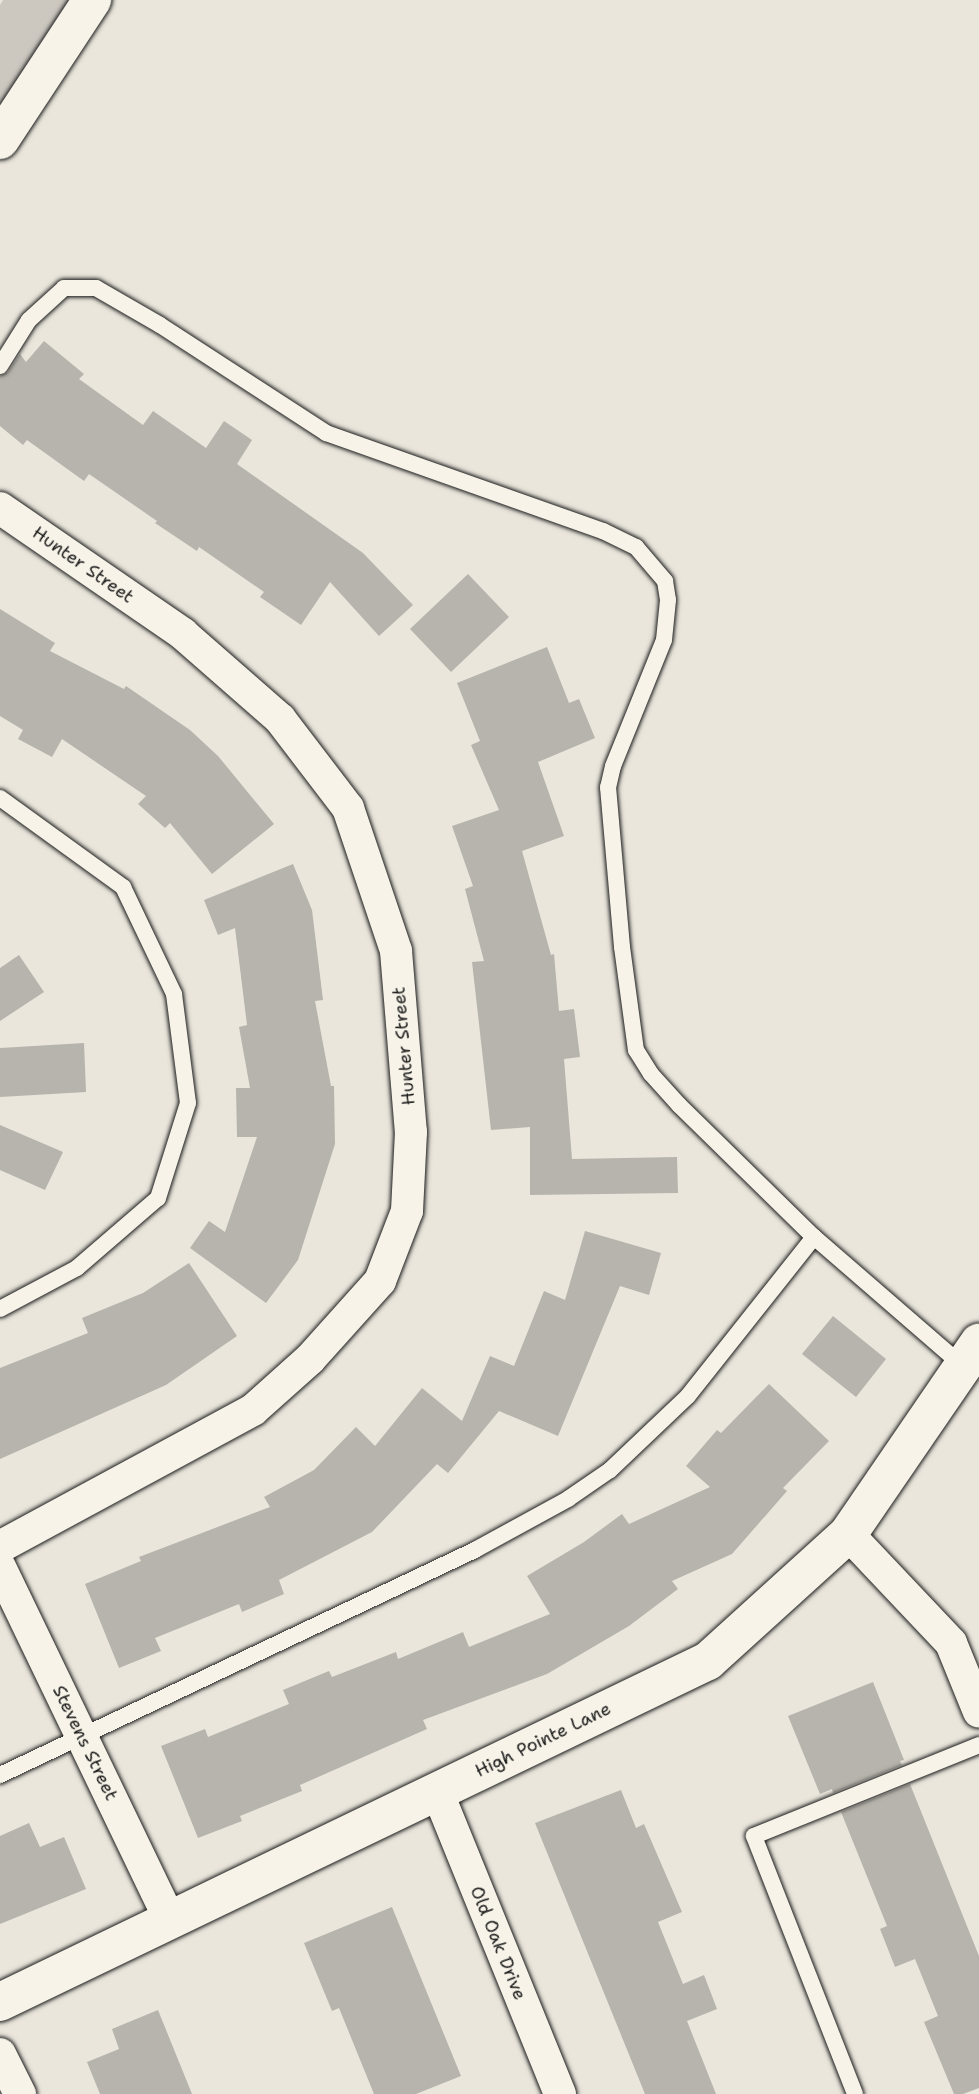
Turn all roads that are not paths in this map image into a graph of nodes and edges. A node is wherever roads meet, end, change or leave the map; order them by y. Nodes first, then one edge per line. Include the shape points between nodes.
1 (92, 0) edge
2 (0, 140) edge
3 (0, 366) edge
4 (0, 508) edge
5 (0, 798) edge
6 (814, 1237) junction
7 (0, 1309) edge
8 (971, 1354) edge
9 (848, 1534) junction
10 (0, 1548) edge
11 (0, 1567) edge
12 (979, 1712) edge
13 (82, 1736) junction
14 (979, 1745) edge
15 (0, 1775) edge
16 (437, 1791) junction
17 (170, 1920) junction
18 (0, 2002) edge
19 (0, 2054) edge
20 (20, 2094) edge
21 (560, 2094) edge
22 (855, 2094) edge

1 - 2 street
3 - 6 lane via 29,320 64,288 96,288 326,433 603,531 636,547 666,581 668,600 664,640 608,787 636,1050 651,1074
4 - 10 street, Hunter Street via 183,634 280,719 348,808 396,951 411,1132 407,1211 380,1281 310,1359 253,1410
5 - 7 lane via 123,887 174,994 188,1102 158,1198 77,1268
6 - 8 lane
6 - 13 lane via 688,1396 610,1470 568,1499 475,1550
8 - 9 street, High Pointe Lane
9 - 12 street via 951,1643
9 - 16 street, High Pointe Lane via 708,1661
11 - 13 street, Stevens Street
13 - 15 lane
13 - 17 street, Stevens Street
14 - 22 lane via 754,1836
16 - 17 street, High Pointe Lane
16 - 21 street, Old Oak Drive
17 - 18 street, High Pointe Lane
19 - 20 street

